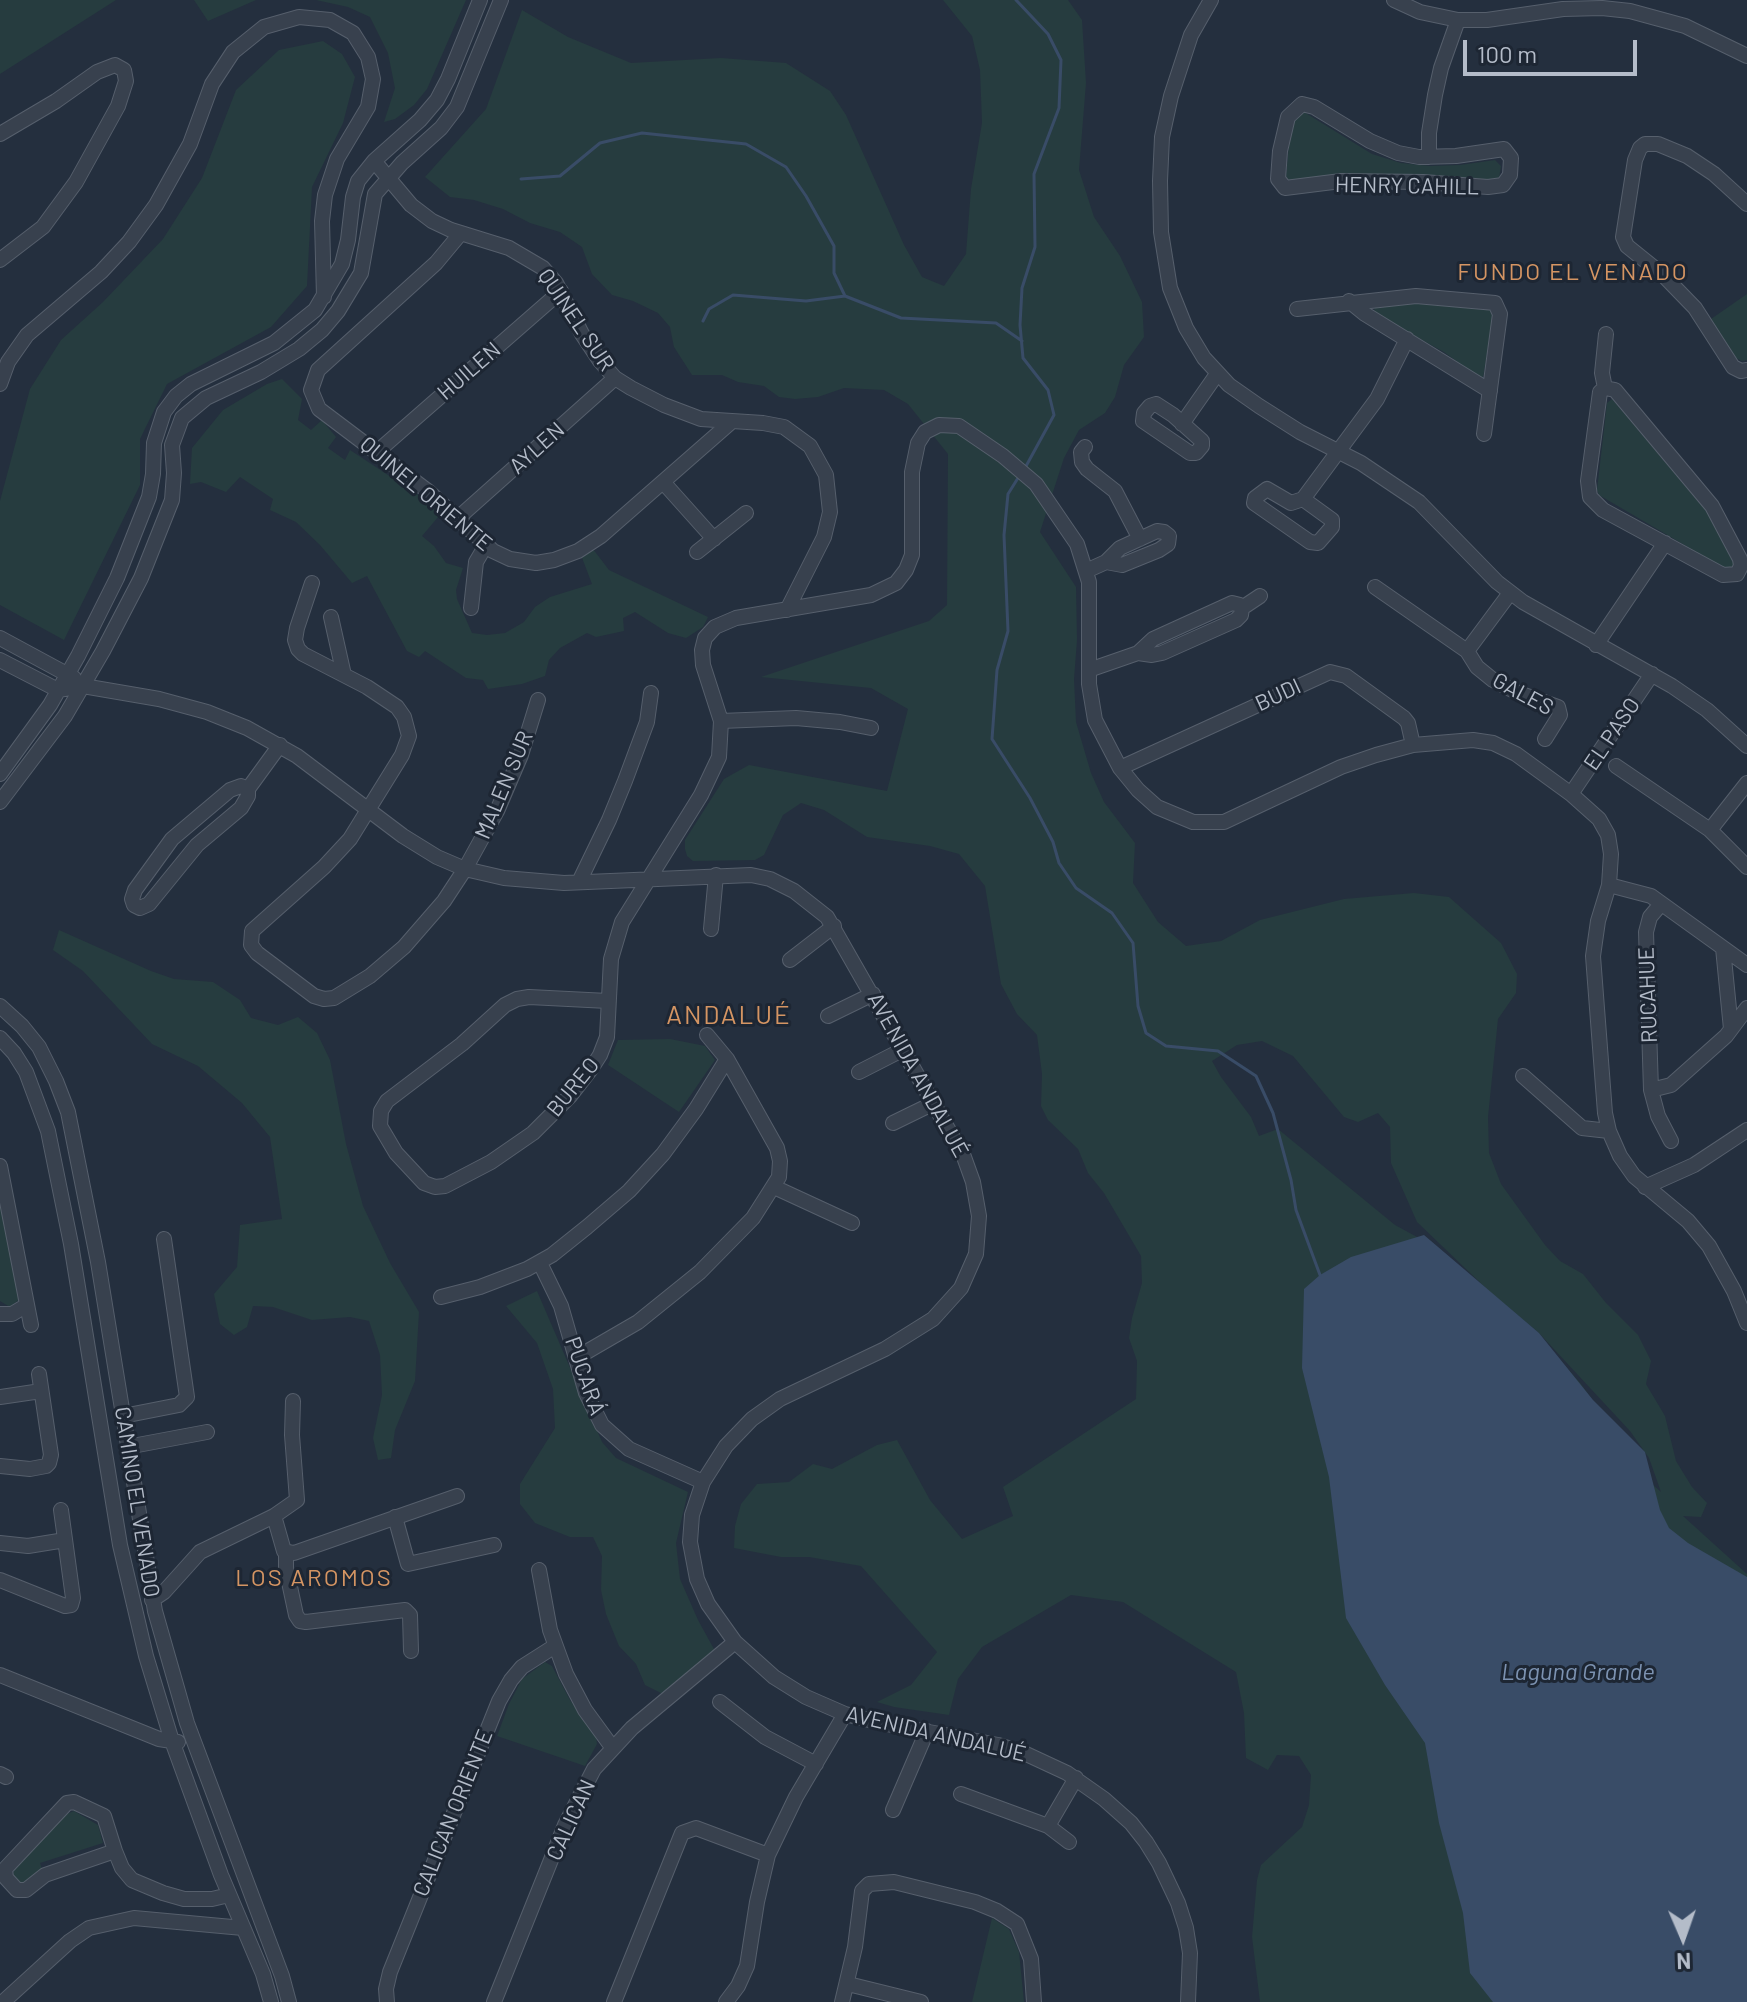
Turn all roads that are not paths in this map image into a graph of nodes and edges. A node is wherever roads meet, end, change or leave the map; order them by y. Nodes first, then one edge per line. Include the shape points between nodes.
1 (480, 0) edge
2 (501, 0) edge
3 (1211, 0) edge
4 (1394, 0) edge
5 (1632, 5) edge
6 (1458, 20) junction
7 (1747, 56) edge
8 (0, 134) edge
9 (1429, 157) junction
10 (374, 161) junction
11 (388, 177) junction
12 (1747, 204) edge
13 (461, 233) junction
14 (322, 246) junction
15 (346, 251) junction
16 (0, 260) edge
17 (561, 291) junction
18 (324, 299) junction
19 (1349, 301) junction
20 (1297, 309) dead end
21 (338, 311) junction
22 (1606, 334) dead end
23 (1407, 339) junction
24 (1747, 370) edge
25 (1217, 374) junction
26 (615, 378) junction
27 (0, 384) edge
28 (1605, 388) junction
29 (1490, 391) junction
30 (730, 423) junction
31 (1182, 424) dead end
32 (1484, 434) dead end
33 (1085, 447) dead end
34 (378, 451) junction
35 (1339, 451) junction
36 (663, 482) junction
37 (1303, 499) junction
38 (746, 513) dead end
39 (458, 518) junction
40 (714, 539) junction
41 (1140, 539) junction
42 (1665, 543) junction
43 (486, 545) junction
44 (697, 552) dead end
45 (1106, 562) junction
46 (1086, 571) junction
47 (312, 583) dead end
48 (1375, 587) dead end
49 (1510, 593) junction
50 (1260, 596) dead end
51 (471, 608) dead end
52 (787, 610) junction
53 (331, 617) dead end
54 (0, 638) edge
55 (1596, 645) junction
56 (1467, 651) junction
57 (0, 660) edge
58 (1089, 670) junction
59 (69, 673) junction
60 (1652, 674) junction
61 (344, 675) junction
62 (83, 686) junction
63 (58, 690) junction
64 (651, 693) dead end
65 (538, 700) dead end
66 (721, 721) junction
67 (871, 728) dead end
68 (1545, 739) dead end
69 (280, 745) junction
70 (1413, 745) junction
71 (1747, 746) edge
72 (1616, 766) dead end
73 (1120, 768) junction
74 (0, 774) edge
75 (1747, 783) edge
76 (248, 789) junction
77 (1571, 794) junction
78 (0, 802) edge
79 (369, 812) junction
80 (1710, 830) junction
81 (666, 849) junction
82 (1747, 867) edge
83 (465, 869) junction
84 (716, 875) junction
85 (680, 877) junction
86 (647, 878) junction
87 (579, 882) junction
88 (1609, 885) junction
89 (1661, 904) junction
90 (834, 926) junction
91 (711, 929) dead end
92 (1723, 948) junction
93 (790, 960) dead end
94 (1747, 965) edge
95 (873, 994) junction
96 (608, 1001) junction
97 (0, 1006) edge
98 (1747, 1008) edge
99 (828, 1016) dead end
100 (1731, 1029) junction
101 (707, 1035) dead end
102 (0, 1038) edge
103 (904, 1049) junction
104 (727, 1059) junction
105 (859, 1072) dead end
106 (1523, 1076) dead end
107 (1651, 1090) junction
108 (934, 1103) junction
109 (893, 1123) dead end
110 (1747, 1130) edge
111 (1609, 1131) junction
112 (1671, 1141) dead end
113 (0, 1166) edge
114 (774, 1187) junction
115 (1645, 1187) junction
116 (852, 1223) dead end
117 (7, 1232) edge
118 (164, 1239) dead end
119 (94, 1240) junction
120 (71, 1244) junction
121 (540, 1263) junction
122 (441, 1297) dead end
123 (27, 1305) junction
124 (0, 1314) edge
125 (1747, 1323) edge
126 (31, 1325) dead end
127 (576, 1358) junction
128 (39, 1374) dead end
129 (41, 1391) junction
130 (0, 1397) edge
131 (293, 1401) dead end
132 (123, 1416) junction
133 (207, 1432) dead end
134 (127, 1447) junction
135 (0, 1466) edge
136 (703, 1482) junction
137 (457, 1496) dead end
138 (61, 1510) dead end
139 (274, 1516) junction
140 (395, 1517) junction
141 (65, 1540) junction
142 (0, 1543) edge
143 (494, 1545) dead end
144 (286, 1552) junction
145 (539, 1570) dead end
146 (1, 1585) edge
147 (152, 1600) junction
148 (735, 1642) junction
149 (555, 1646) junction
150 (411, 1651) dead end
151 (0, 1675) edge
152 (720, 1702) dead end
153 (845, 1714) junction
154 (927, 1731) junction
155 (172, 1741) junction
156 (195, 1743) junction
157 (612, 1747) junction
158 (816, 1764) junction
159 (1076, 1778) junction
160 (961, 1794) dead end
161 (893, 1810) dead end
162 (1048, 1826) junction
163 (1069, 1842) dead end
164 (115, 1851) junction
165 (768, 1855) junction
166 (229, 1895) junction
167 (243, 1928) junction
168 (848, 1984) junction
169 (3, 2002) edge
170 (271, 2002) edge
171 (289, 2002) edge
172 (387, 2002) edge
173 (494, 2002) edge
174 (614, 2002) edge
175 (726, 2002) edge
176 (842, 2002) edge
177 (921, 2002) edge
178 (1034, 2002) edge
179 (1188, 2002) edge

1 - 10 street via 437,100
2 - 11 street via 457,107
3 - 25 street via 1191,35 1171,96 1162,137 1160,206 1175,303
4 - 6 street
5 - 6 street
5 - 7 street
6 - 9 street, HENRY CAHILL via 1438,82
8 - 16 street via 97,72 115,65 124,70 118,106 76,182 43,227
9 - 9 street, HENRY CAHILL via 1398,153 1302,104 1288,117 1278,179 1290,189 1341,181 1488,187 1503,185 1510,175 1511,158 1504,149
10 - 11 street, QUINEL SUR
10 - 15 street via 355,187
11 - 13 street, QUINEL SUR via 421,214
11 - 21 street via 371,204 361,273
12 - 24 street via 1687,156 1645,144 1635,160 1623,237 1695,308 1733,367
13 - 17 street, QUINEL SUR via 534,261
13 - 34 street, QUINEL ORIENTE via 436,263 314,376 311,390 319,409
14 - 15 street
14 - 18 street
14 - 27 street via 327,183 368,107 373,79 368,57 353,33 330,20 299,17 264,27 233,52 212,84 190,144 156,205 101,272 27,335
15 - 18 street
17 - 26 street, QUINEL SUR via 590,348
17 - 34 street, HUILEN
18 - 21 street
18 - 59 street via 288,334 191,384 164,412 154,443 146,508
19 - 20 street
19 - 23 street
19 - 29 street via 1416,296 1495,303 1500,314
21 - 62 street via 299,349 206,398 182,418 172,445 174,487 168,512 141,578
22 - 28 street
23 - 29 street
23 - 35 street via 1377,399
25 - 31 street
25 - 35 street via 1280,419
26 - 30 street, QUINEL SUR via 681,412
26 - 39 street, AYLEN
28 - 42 street via 1588,481 1590,497 1598,507
28 - 42 street via 1615,390 1712,506 1738,555 1740,570 1734,576 1723,575
29 - 32 street
30 - 36 street, QUINEL ORIENTE
30 - 52 street, QUINEL SUR via 774,424 793,432 817,454 826,475 828,525
33 - 41 street via 1082,462 1115,491
34 - 39 street, QUINEL ORIENTE
35 - 37 street
35 - 49 street via 1419,502
36 - 40 street
36 - 43 street, QUINEL ORIENTE via 601,536 566,556 527,563
37 - 37 street via 1332,520 1318,543 1254,503 1267,489 1291,503
38 - 40 street
39 - 43 street, QUINEL ORIENTE
40 - 44 street
41 - 45 street via 1113,552
41 - 45 street via 1160,530 1170,540 1122,565
42 - 55 street
43 - 51 street via 476,562
45 - 46 street
46 - 52 street via 1070,531 1036,484 959,426 939,425 925,432 914,459 913,547 901,578 878,593
46 - 58 street
47 - 61 street via 296,645
48 - 56 street, GALES
49 - 55 street
49 - 56 street
50 - 58 street via 1242,608 1236,620 1162,653 1138,653
52 - 66 street via 727,620 705,638 703,665
53 - 61 street
54 - 59 street
55 - 60 street
56 - 68 street, GALES via 1477,667 1500,684 1558,707 1560,715
57 - 63 street
58 - 73 street via 1095,720
59 - 62 street
59 - 63 street
60 - 71 street via 1707,710
60 - 77 street, EL PASO
61 - 79 street via 397,707 408,729 405,749
62 - 63 street
62 - 69 street, AVENIDA ANDALUÉ via 184,705
62 - 78 street
63 - 74 street
64 - 87 street via 647,722 618,801
65 - 83 street, MALEN SUR via 510,781
66 - 67 street via 796,718
66 - 81 street, BUREO via 716,768
69 - 76 street
69 - 79 street, AVENIDA ANDALUÉ
70 - 73 street via 1341,767 1217,823 1167,813
70 - 73 street, BUDI via 1406,720 1346,676 1330,672
70 - 77 street via 1458,739 1493,743
72 - 80 street
75 - 80 street
76 - 76 street via 241,808 197,845 149,904 136,907 135,890 176,835 230,790
77 - 88 street via 1599,819 1608,835
79 - 83 street, AVENIDA ANDALUÉ via 420,847
79 - 83 street, MALEN SUR via 332,859 251,935 257,953 314,996 329,999 352,988 404,947
80 - 82 street
81 - 85 street via 669,865
81 - 86 street, BUREO
83 - 87 street, AVENIDA ANDALUÉ via 524,880
84 - 85 street, AVENIDA ANDALUÉ
84 - 90 street, AVENIDA ANDALUÉ via 751,875 781,884
84 - 91 street
85 - 86 street, AVENIDA ANDALUÉ
86 - 87 street, AVENIDA ANDALUÉ
86 - 96 street, BUREO via 617,934
88 - 89 street via 1646,893
88 - 111 street via 1593,956
89 - 92 street
89 - 107 street, RUCAHUE via 1646,932
90 - 93 street
90 - 95 street, AVENIDA ANDALUÉ
92 - 94 street
92 - 100 street
95 - 99 street
95 - 103 street, AVENIDA ANDALUÉ
96 - 96 street, BUREO via 607,1037 600,1055 570,1096 518,1144 445,1186 429,1186 403,1163 382,1131 380,1115 387,1101 511,1002 529,997
97 - 119 street, CAMINO EL VENADO via 31,1036 56,1081 72,1127
98 - 100 street
100 - 107 street via 1671,1085
101 - 104 street
102 - 120 street, CAMINO EL VENADO via 26,1072 42,1112
103 - 105 street
103 - 108 street, AVENIDA ANDALUÉ
104 - 114 street via 777,1148 780,1170
104 - 121 street via 646,1173
106 - 111 street via 1582,1128
107 - 112 street, RUCAHUE
108 - 109 street
108 - 136 street, AVENIDA ANDALUÉ via 964,1157 977,1199 978,1244 961,1288 941,1312 910,1334 767,1408 726,1446
110 - 115 street via 1694,1165
111 - 115 street via 1625,1165
113 - 117 street
114 - 116 street
114 - 127 street via 700,1272 638,1322
115 - 125 street via 1701,1235
117 - 123 street
118 - 132 street via 187,1397 179,1405
119 - 120 street
119 - 132 street, CAMINO EL VENADO
120 - 155 street, CAMINO EL VENADO via 125,1571
121 - 122 street
121 - 127 street, PUCARÁ via 561,1306
123 - 124 street
123 - 126 street
127 - 136 street, PUCARÁ via 597,1417 615,1440
128 - 129 street
129 - 130 street
129 - 135 street via 49,1463 36,1469
131 - 139 street via 299,1497
132 - 134 street, CAMINO EL VENADO
133 - 134 street
134 - 147 street, CAMINO EL VENADO
136 - 148 street, AVENIDA ANDALUÉ via 692,1515 691,1556 708,1604
137 - 140 street
138 - 141 street
139 - 144 street
139 - 147 street via 200,1552
140 - 143 street via 408,1564
140 - 144 street
141 - 142 street via 24,1546
141 - 146 street via 71,1605
144 - 150 street via 300,1621 405,1610 410,1615
145 - 149 street
147 - 156 street, CAMINO EL VENADO
148 - 153 street, AVENIDA ANDALUÉ via 790,1688
148 - 157 street, CALICAN
149 - 157 street via 580,1701
149 - 172 street, CALICAN ORIENTE via 522,1667 499,1701 390,1972
151 - 155 street
152 - 158 street via 765,1737
153 - 154 street, AVENIDA ANDALUÉ
153 - 158 street
154 - 159 street, AVENIDA ANDALUÉ via 1024,1753
154 - 161 street
155 - 156 street
155 - 166 street, CAMINO EL VENADO
156 - 171 street, CAMINO EL VENADO
157 - 173 street, CALICAN via 574,1805
158 - 165 street
159 - 162 street
159 - 179 street, AVENIDA ANDALUÉ via 1131,1823 1159,1863 1186,1928
160 - 162 street
162 - 163 street
164 - 164 street via 45,1875 26,1890 17,1890 4,1873 68,1802 104,1816
164 - 166 street via 132,1880 163,1893 184,1899
165 - 174 street via 696,1828 682,1833
165 - 175 street via 747,1966
166 - 167 street, CAMINO EL VENADO
167 - 169 street via 134,1918 89,1928
167 - 170 street, CAMINO EL VENADO
168 - 176 street
168 - 177 street
168 - 178 street via 862,1891 869,1884 894,1882 975,1902 1017,1924 1031,1959

